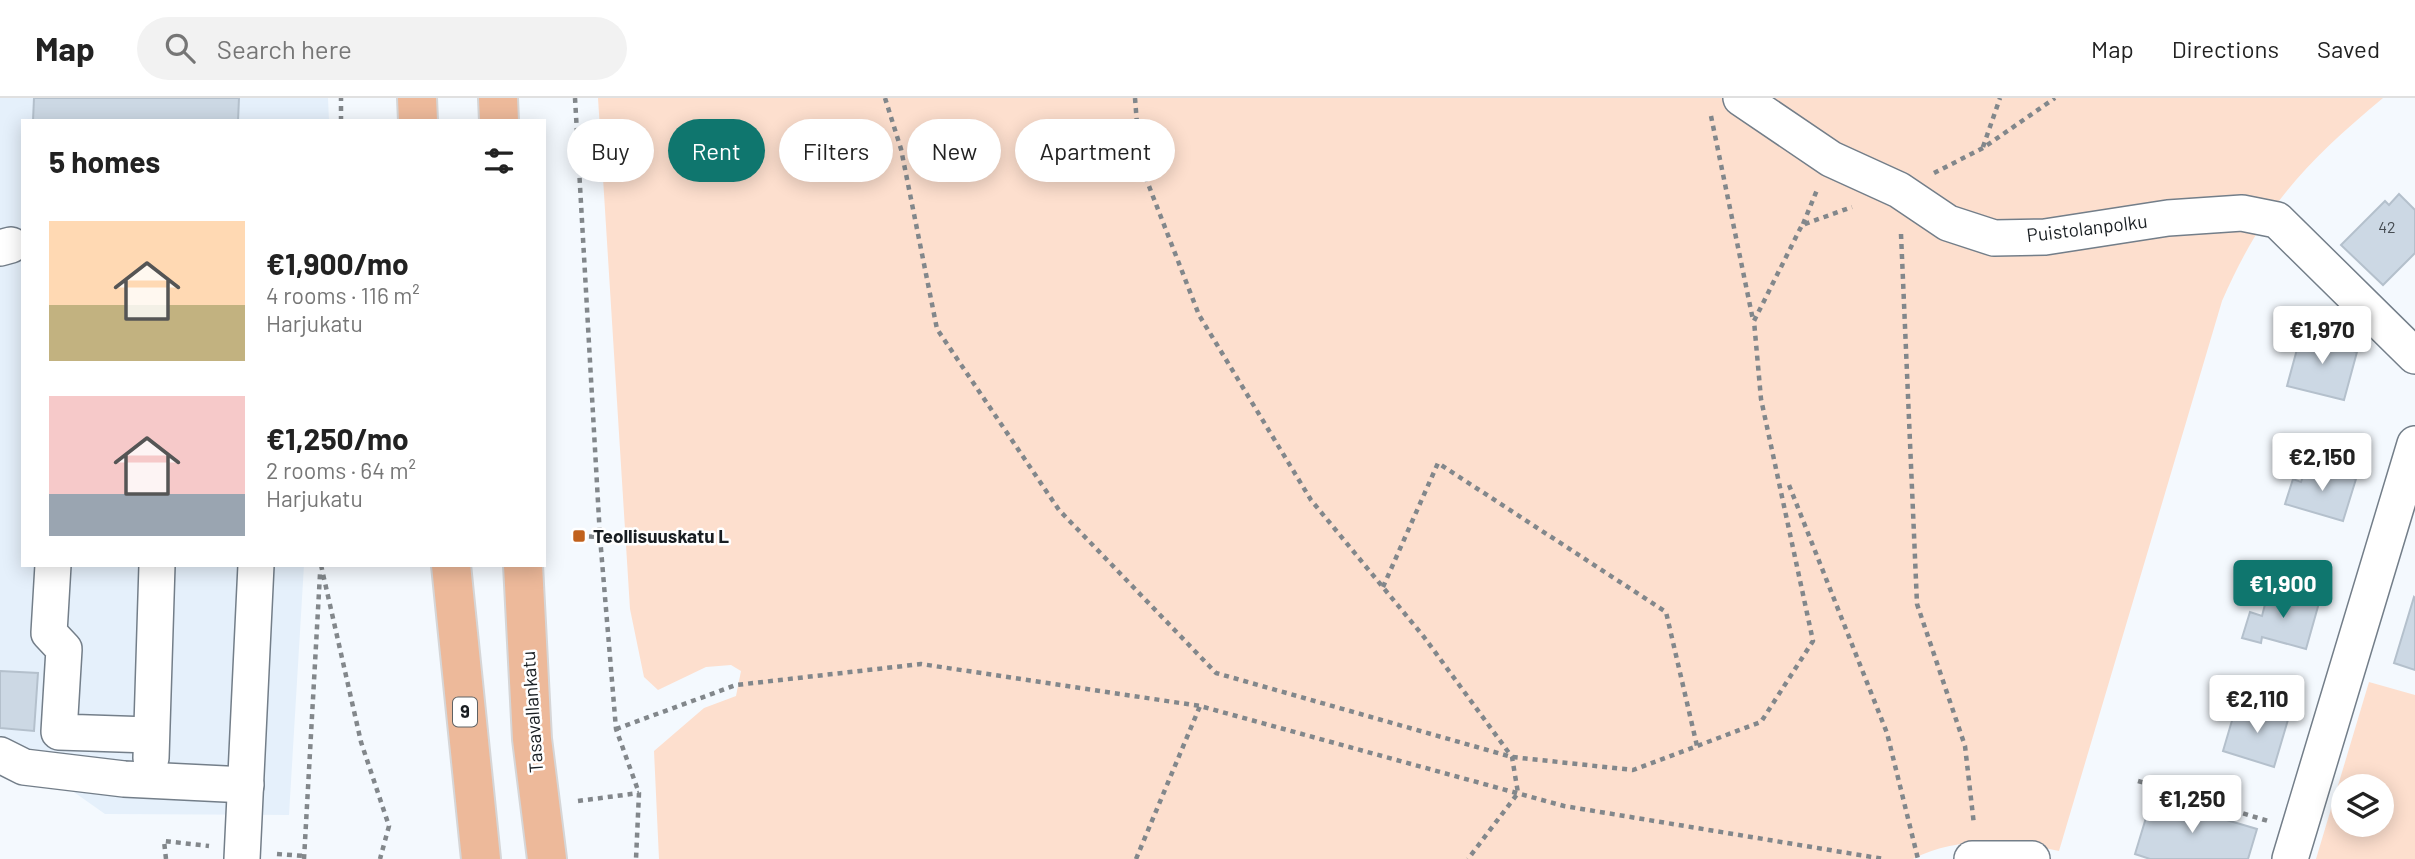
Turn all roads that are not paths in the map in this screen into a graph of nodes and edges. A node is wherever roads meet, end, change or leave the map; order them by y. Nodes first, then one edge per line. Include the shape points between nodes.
1 (417, 98) edge
2 (498, 98) edge
3 (1725, 105) edge
4 (418, 119) edge
5 (499, 119) edge
6 (2415, 356) edge
7 (2415, 444) edge
8 (53, 567) edge
9 (157, 567) edge
10 (256, 567) edge
11 (451, 567) edge
12 (523, 567) edge
13 (150, 735) junction
14 (0, 755) edge
15 (168, 781) junction
16 (246, 785) junction
17 (2294, 845) edge
18 (241, 847) edge
19 (1975, 858) edge
20 (481, 859) edge
21 (547, 859) edge
22 (2032, 859) edge

1 - 4 main road
2 - 5 main road
3 - 6 street, Puistolanpolku via 1899,190 1948,223 1994,238 2045,237 2242,212 2277,220
7 - 17 street
8 - 13 street via 49,633 64,649 59,732
9 - 13 street
10 - 16 street
11 - 20 main road, 9
12 - 21 main road, Tasavallankatu via 532,739
13 - 15 street
14 - 15 street via 24,767
15 - 16 street
15 - 18 street
16 - 18 street
19 - 22 street

